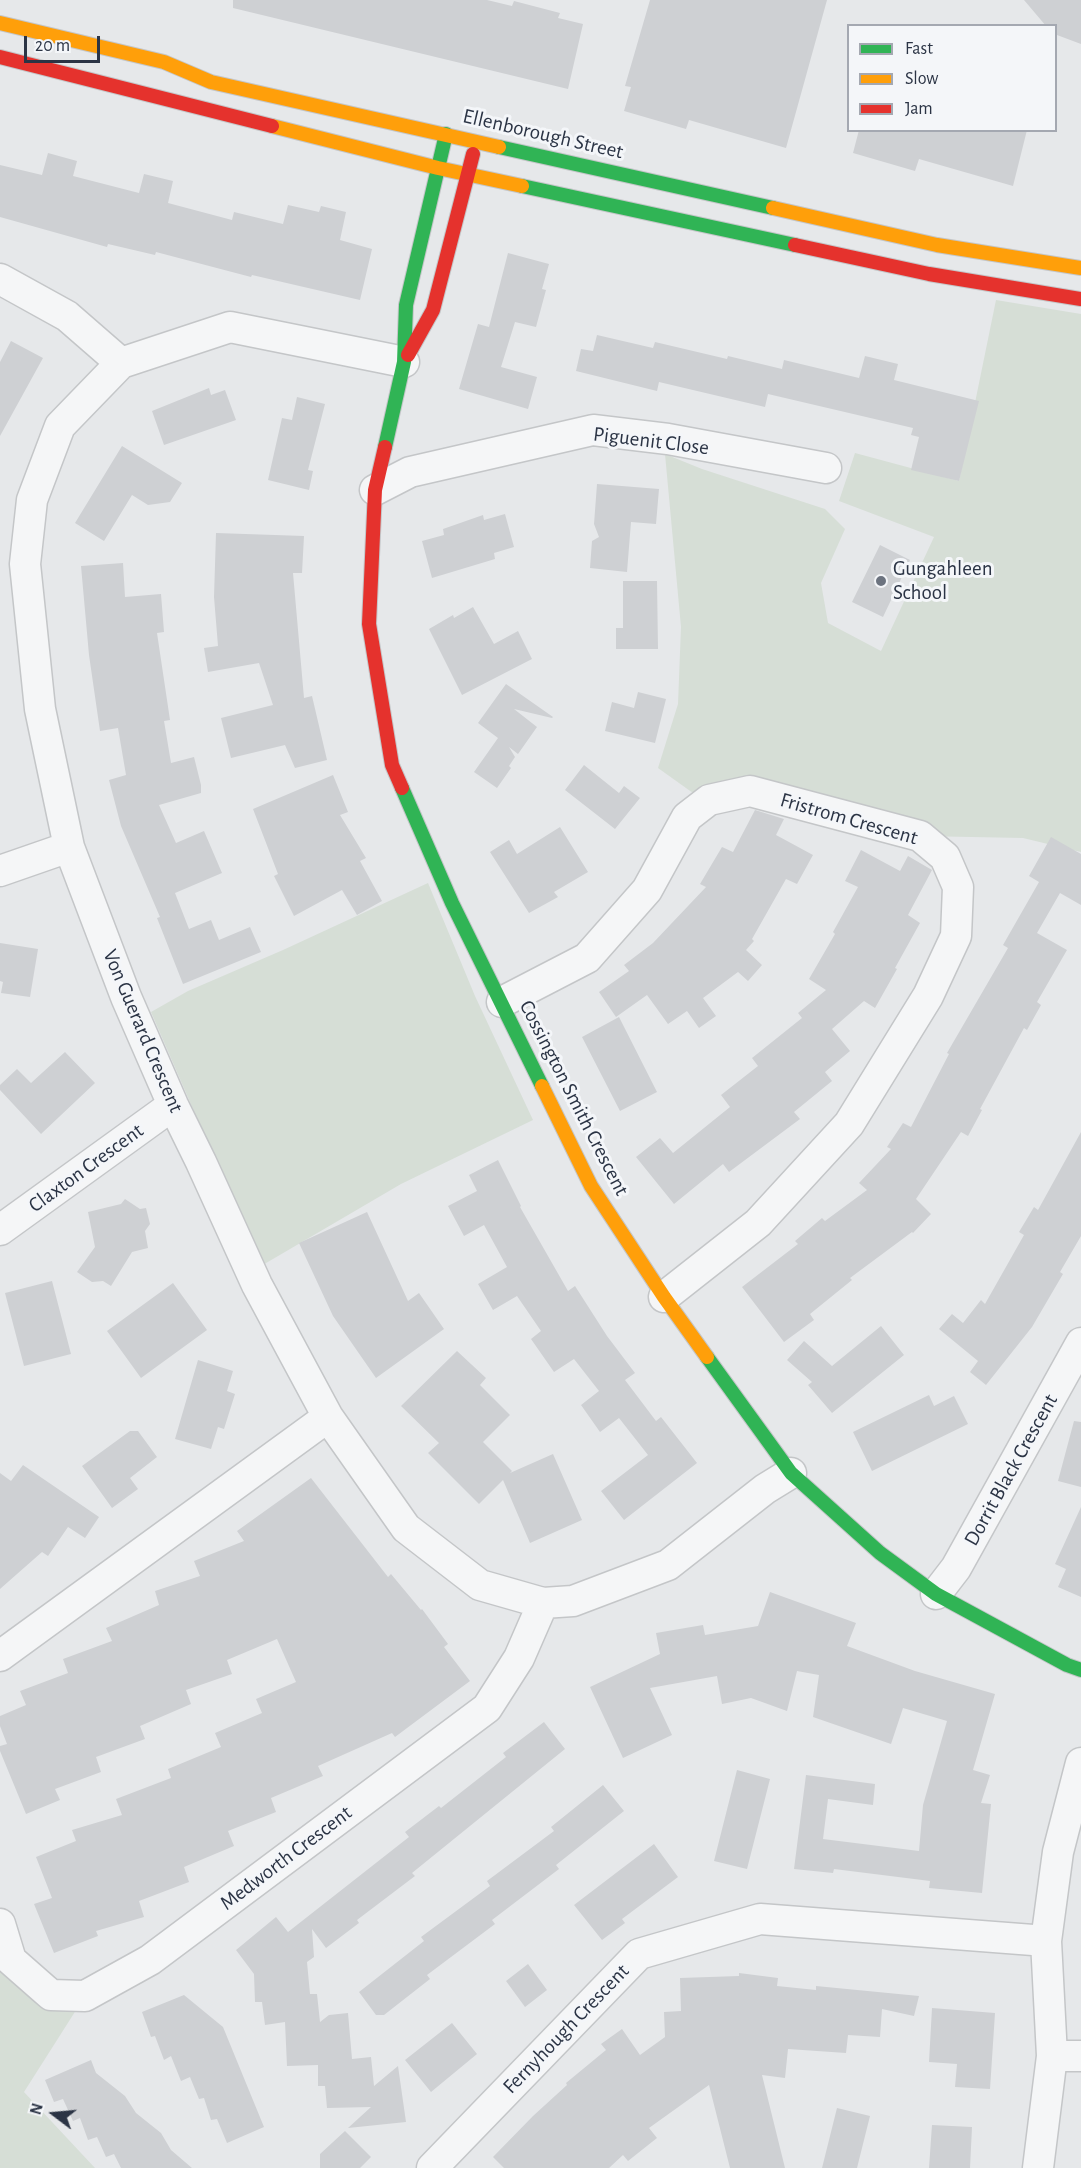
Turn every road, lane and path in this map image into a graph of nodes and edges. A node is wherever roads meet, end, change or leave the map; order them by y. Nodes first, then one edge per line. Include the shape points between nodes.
1 (0, 23) edge
2 (0, 57) edge
3 (446, 134) junction
4 (476, 140) junction
5 (438, 168) junction
6 (467, 174) junction
7 (1081, 268) edge
8 (0, 279) edge
9 (1081, 299) edge
10 (405, 362) junction
11 (122, 363) junction
12 (826, 468) dead end
13 (375, 490) junction
14 (13, 564) edge
15 (69, 847) junction
16 (0, 871) edge
17 (502, 1002) junction
18 (173, 1106) junction
19 (0, 1230) edge
20 (664, 1297) junction
21 (1081, 1343) edge
22 (328, 1417) junction
23 (791, 1473) junction
24 (936, 1594) junction
25 (543, 1603) junction
26 (0, 1656) edge
27 (1081, 1670) edge
28 (1081, 1763) edge
29 (0, 1924) edge
30 (1046, 1941) junction
31 (1067, 2056) edge
32 (432, 2168) edge
33 (1038, 2168) edge

1 - 3 main road, Ellenborough Street via 164,62 211,82
2 - 5 main road
3 - 4 main road, Ellenborough Street
3 - 5 main road, Cossington Smith Crescent
4 - 6 main road, Cossington Smith Crescent
4 - 7 main road, Ellenborough Street via 937,245
5 - 6 main road
5 - 10 main road, Cossington Smith Crescent via 406,305
6 - 9 main road via 918,272
6 - 10 main road, Cossington Smith Crescent via 433,310
8 - 11 street via 67,316
10 - 11 street, Von Guerard Crescent via 230,327
10 - 13 main road, Cossington Smith Crescent
11 - 14 street, Von Guerard Crescent via 60,426
12 - 13 street, Piguenit Close via 668,439 593,430 410,472
13 - 17 main road, Cossington Smith Crescent via 369,624 392,765 452,903
14 - 15 street, Von Guerard Crescent
15 - 16 street
15 - 18 street, Von Guerard Crescent
17 - 20 main road, Cossington Smith Crescent via 591,1186
17 - 20 street, Fristrom Crescent via 586,957 647,890 687,817 709,800 750,791 920,836 945,857 958,887 956,936 928,996 849,1124 758,1223
18 - 19 street, Claxton Crescent
18 - 22 street, Von Guerard Crescent via 257,1285
20 - 23 main road, Cossington Smith Crescent
21 - 24 street, Dorrit Black Crescent via 956,1568
22 - 25 street, Von Guerard Crescent via 406,1528 480,1585
22 - 26 street
23 - 24 main road, Cossington Smith Crescent via 880,1553
23 - 25 street, Von Guerard Crescent via 668,1565 573,1601
24 - 27 main road, Cossington Smith Crescent
25 - 29 street, Medworth Crescent via 519,1658 487,1708 150,1960 85,1996 51,1995 11,1960
28 - 30 street via 1058,1852
30 - 31 street
30 - 32 street, Fernyhough Crescent via 760,1919 639,1954
31 - 33 street

